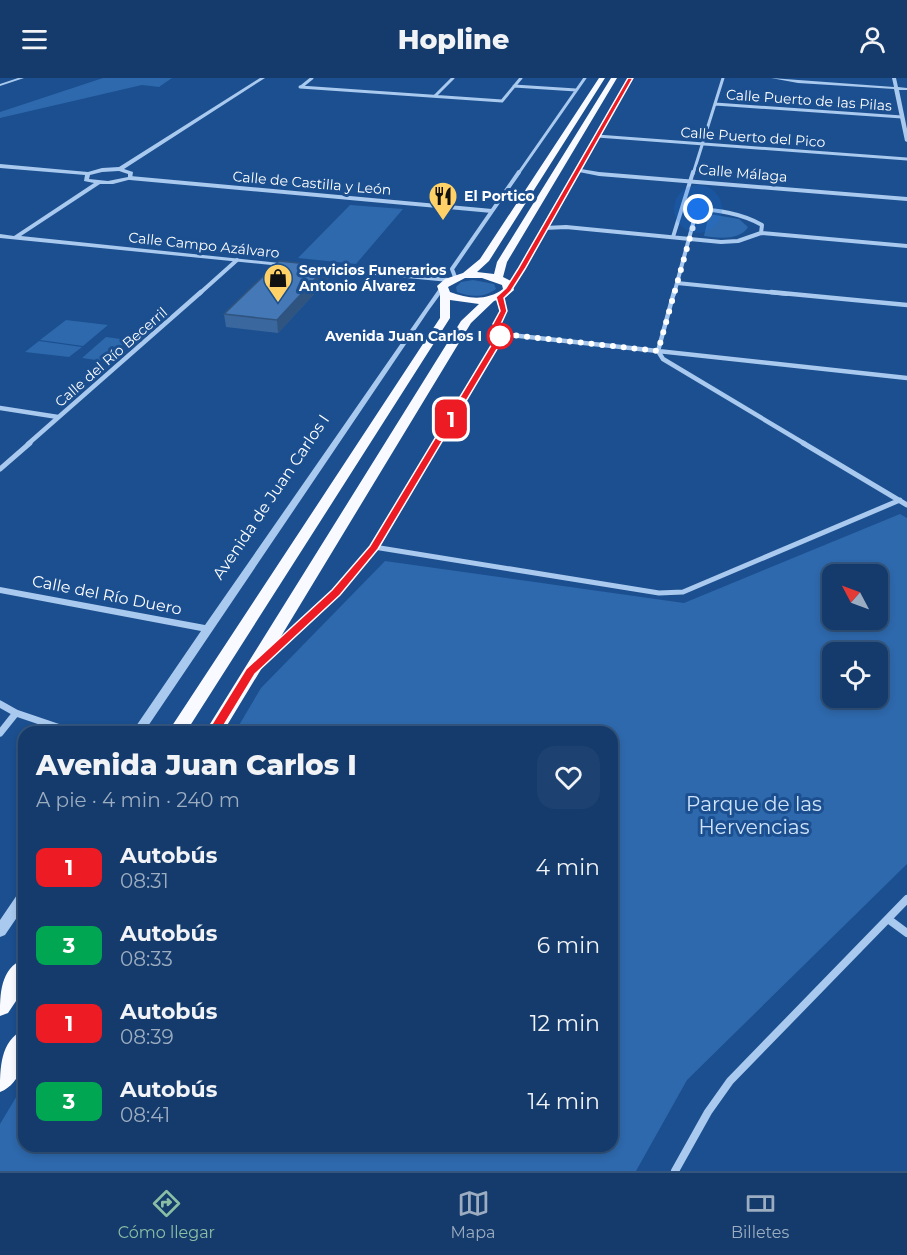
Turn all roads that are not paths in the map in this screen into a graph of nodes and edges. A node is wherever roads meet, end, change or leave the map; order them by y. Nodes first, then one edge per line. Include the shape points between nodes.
1 (22, 78) edge
2 (263, 78) edge
3 (312, 78) edge
4 (453, 78) edge
5 (521, 78) edge
6 (585, 78) edge
7 (602, 78) edge
8 (614, 78) edge
9 (630, 78) edge
10 (723, 78) edge
11 (773, 78) edge
12 (894, 78) edge
13 (0, 85) edge
14 (514, 86) junction
15 (896, 88) junction
16 (907, 89) edge
17 (576, 90) junction
18 (434, 96) junction
19 (715, 104) junction
20 (902, 117) junction
21 (597, 135) junction
22 (907, 141) edge
23 (703, 144) junction
24 (907, 159) edge
25 (0, 166) edge
26 (120, 169) junction
27 (578, 170) junction
28 (88, 174) junction
29 (130, 178) junction
30 (691, 181) junction
31 (98, 183) junction
32 (907, 199) edge
33 (683, 207) junction
34 (698, 209) junction
35 (492, 211) junction
36 (546, 225) junction
37 (761, 233) junction
38 (0, 236) edge
39 (673, 237) junction
40 (14, 238) junction
41 (689, 239) junction
42 (907, 246) edge
43 (237, 261) junction
44 (293, 266) edge
45 (304, 267) edge
46 (498, 278) junction
47 (677, 283) junction
48 (450, 284) junction
49 (500, 296) junction
50 (907, 305) edge
51 (502, 334) junction
52 (658, 351) junction
53 (907, 378) edge
54 (0, 408) edge
55 (58, 417) junction
56 (0, 469) edge
57 (900, 500) junction
58 (907, 505) edge
59 (374, 547) junction
60 (0, 590) edge
61 (209, 629) junction
62 (251, 671) junction
63 (0, 704) edge
64 (16, 713) junction
65 (57, 726) edge
66 (142, 726) edge
67 (181, 726) edge
68 (217, 726) edge
69 (0, 733) edge
70 (907, 899) edge
71 (18, 905) edge
72 (888, 919) junction
73 (0, 931) edge
74 (907, 933) edge
75 (18, 978) edge
76 (0, 1006) edge
77 (18, 1051) edge
78 (0, 1080) edge
79 (675, 1171) edge

1 - 13 street
2 - 26 street
3 - 18 street via 300,87
4 - 18 street
5 - 14 street
6 - 17 street, Avenida de Juan Carlos I
7 - 48 highway, Avenida de Juan Carlos I via 484,261
8 - 46 highway via 502,262
9 - 21 street
10 - 19 street
11 - 15 street
12 - 15 street
14 - 17 street
14 - 18 street via 502,101
15 - 16 street
15 - 20 street
17 - 35 street, Avenida de Juan Carlos I
19 - 20 street, Calle Puerto de las Pilas
19 - 23 street
20 - 22 street
21 - 23 street, Calle Puerto del Pico
21 - 27 street
23 - 24 street, Calle Puerto del Pico
23 - 30 street
25 - 28 street
26 - 28 street
26 - 29 street via 131,172
27 - 30 street, Calle Málaga
27 - 36 street
28 - 31 street via 86,180
29 - 31 street
29 - 35 street, Calle de Castilla y León
30 - 32 street, Calle Málaga
30 - 33 street
31 - 40 street
33 - 34 street
33 - 39 street
34 - 37 street via 750,217 762,225
34 - 41 street
35 - 48 street, Avenida de Juan Carlos I via 452,269
36 - 39 street
36 - 49 street
37 - 41 street via 738,241
37 - 42 street
38 - 40 street, Calle Campo Azálvaro
39 - 41 street
40 - 43 street, Calle Campo Azálvaro
41 - 47 street
43 - 44 street, Calle Campo Azálvaro
43 - 55 street, Calle del Río Becerril
45 - 48 street
46 - 48 highway
46 - 49 highway via 507,283
47 - 50 street
47 - 52 street
48 - 49 highway via 457,299 473,301
48 - 61 street, Avenida de Juan Carlos I via 426,309
48 - 67 highway, Avenida de Juan Carlos I via 445,318
49 - 51 street via 503,311 497,324
49 - 62 highway via 467,321
51 - 52 street
51 - 59 street
52 - 53 street
52 - 57 street via 663,359
54 - 55 street
55 - 56 street, Calle del Río Becerril
57 - 58 street
57 - 59 street via 683,592 659,593
59 - 62 street via 336,592
60 - 61 street, Calle del Río Duero
61 - 66 street, Avenida de Juan Carlos I
62 - 68 highway
63 - 64 street
64 - 65 street
64 - 69 street
70 - 72 street
71 - 73 street
72 - 74 street
72 - 79 street via 730,1081
75 - 76 highway
77 - 78 highway

